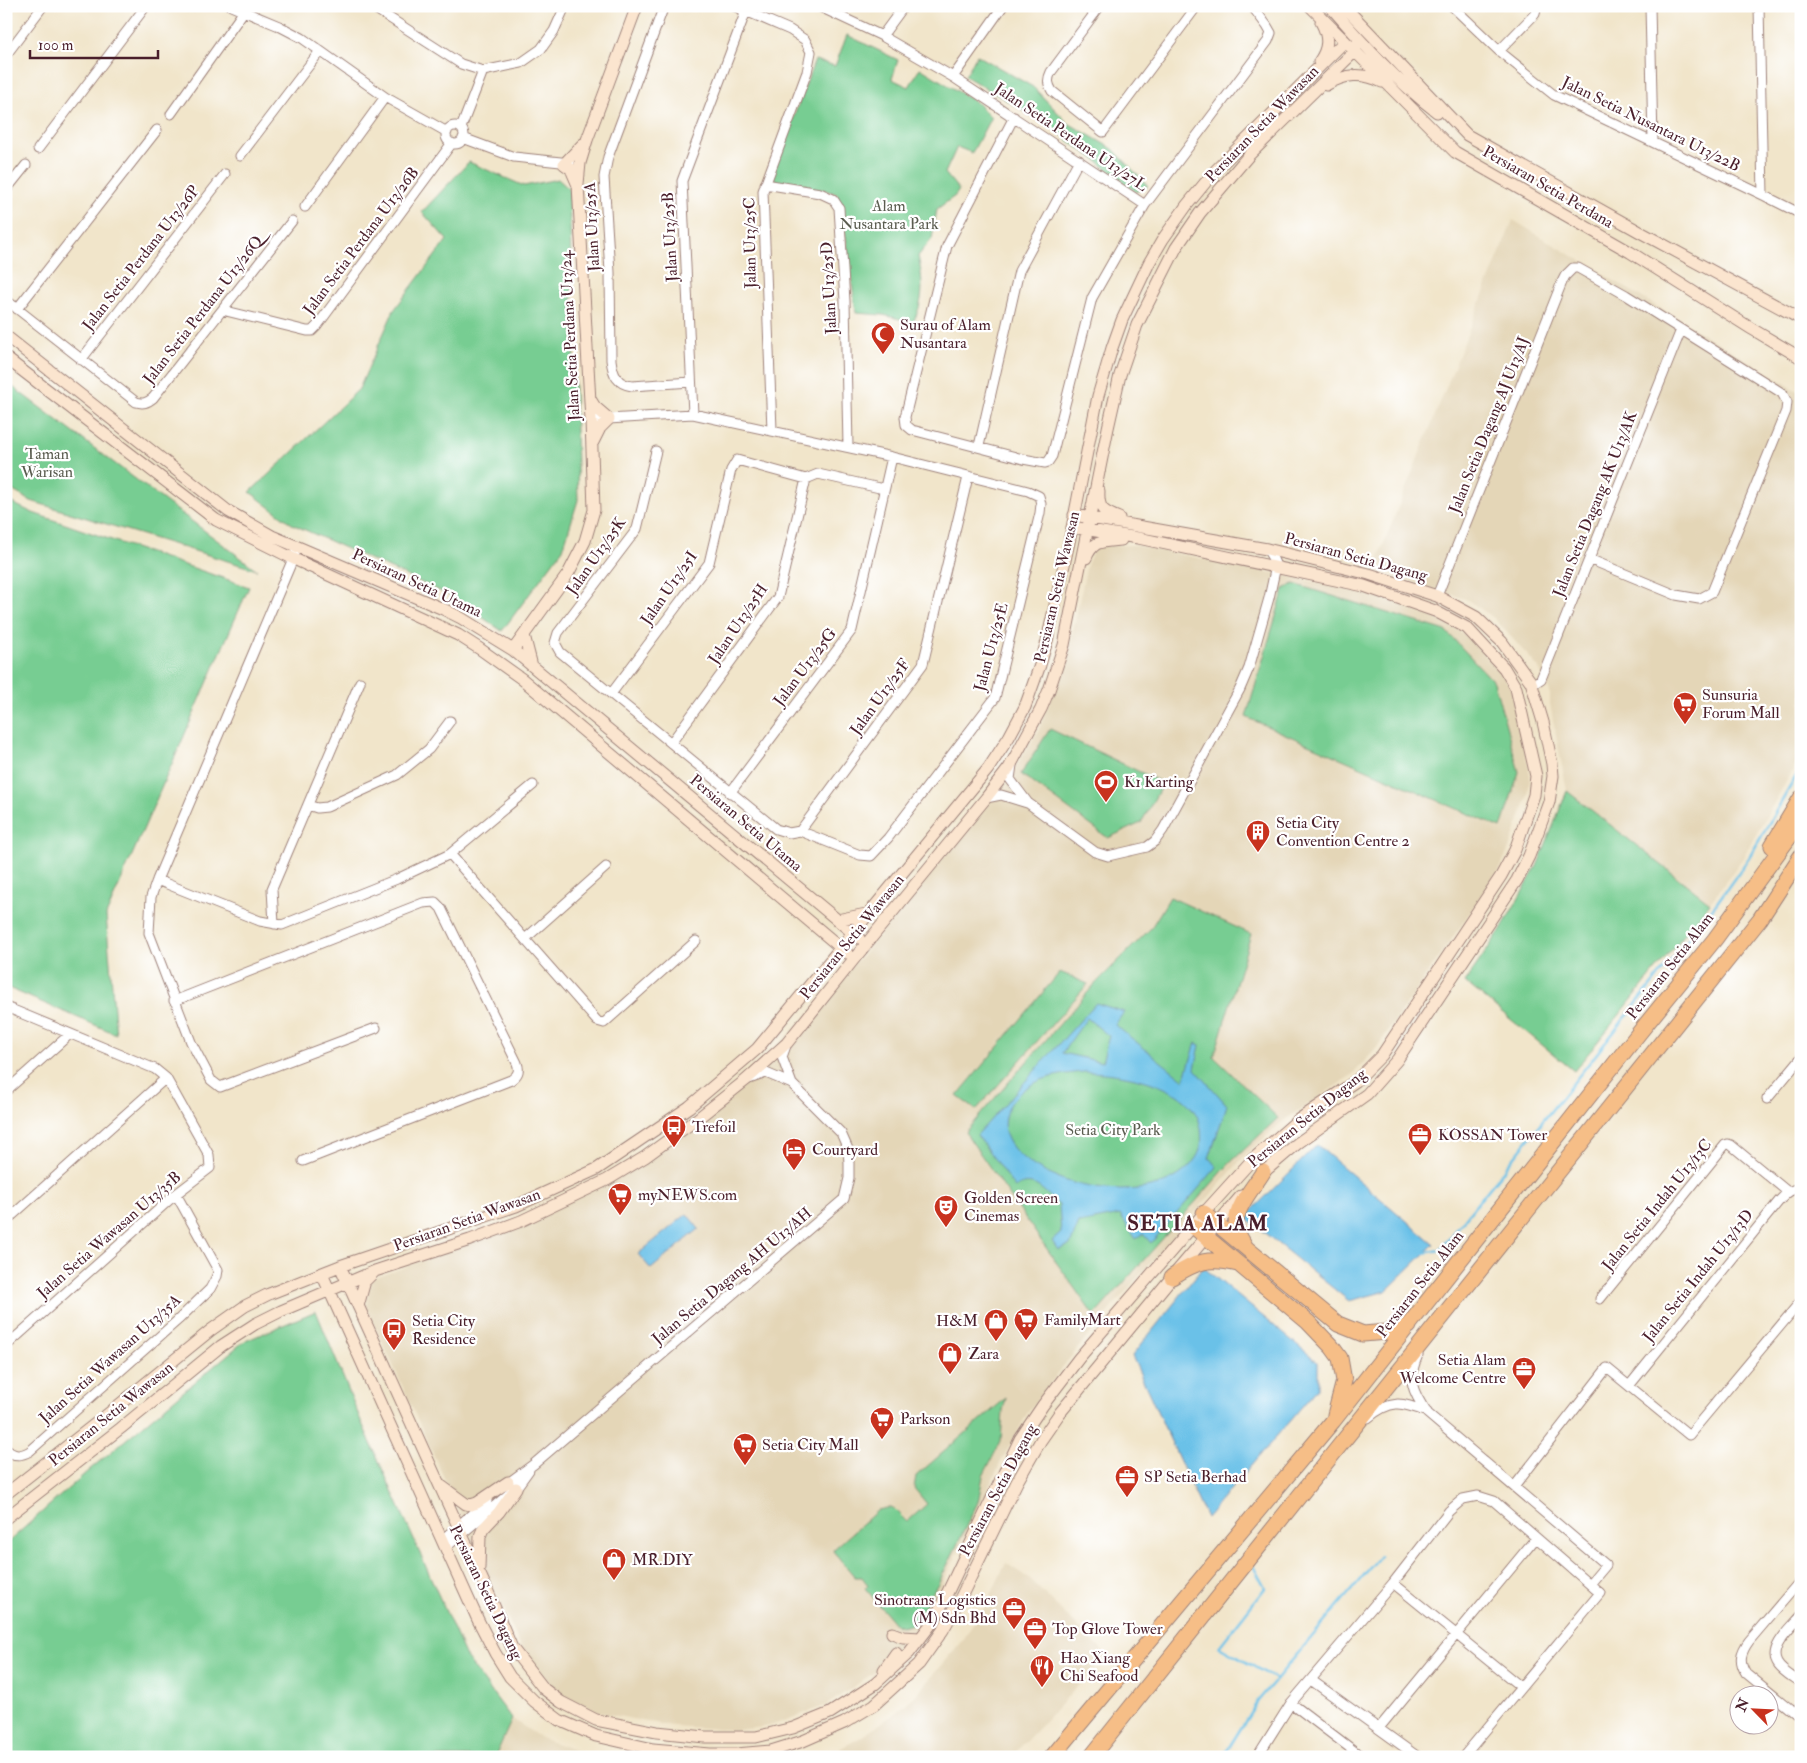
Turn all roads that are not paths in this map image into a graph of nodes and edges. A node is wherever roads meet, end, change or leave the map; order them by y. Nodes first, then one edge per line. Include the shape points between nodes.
1 (43, 6) edge
2 (146, 6) edge
3 (231, 6) edge
4 (371, 6) edge
5 (636, 6) edge
6 (664, 6) edge
7 (734, 6) edge
8 (818, 6) edge
9 (904, 6) edge
10 (1004, 6) edge
11 (1100, 6) edge
12 (1197, 6) edge
13 (1252, 6) edge
14 (1330, 6) edge
15 (1344, 6) edge
16 (1452, 6) edge
17 (1537, 6) edge
18 (1650, 6) edge
19 (1759, 6) edge
20 (1314, 10) edge
21 (244, 11) junction
22 (563, 11) dead end
23 (746, 11) junction
24 (882, 36) junction
25 (1359, 39) junction
26 (1345, 41) junction
27 (320, 51) junction
28 (1499, 51) junction
29 (1355, 52) junction
30 (6, 55) edge
31 (484, 71) junction
32 (953, 77) junction
33 (1308, 78) junction
34 (1388, 85) junction
35 (1319, 88) junction
36 (385, 97) junction
37 (171, 114) dead end
38 (1014, 117) junction
39 (461, 128) junction
40 (157, 130) dead end
41 (447, 132) junction
42 (1467, 135) junction
43 (463, 138) junction
44 (587, 140) junction
45 (1653, 142) junction
46 (452, 143) junction
47 (38, 149) dead end
48 (240, 156) dead end
49 (1079, 160) junction
50 (580, 162) junction
51 (564, 164) junction
52 (26, 165) dead end
53 (226, 174) dead end
54 (578, 184) junction
55 (765, 184) junction
56 (6, 190) edge
57 (1763, 195) junction
58 (1145, 205) junction
59 (305, 207) dead end
60 (1801, 214) edge
61 (292, 221) dead end
62 (6, 300) edge
63 (17, 309) junction
64 (222, 310) junction
65 (1801, 319) edge
66 (1681, 330) junction
67 (6, 336) edge
68 (6, 358) edge
69 (1801, 358) edge
70 (80, 360) junction
71 (691, 382) junction
72 (590, 399) junction
73 (693, 414) junction
74 (609, 419) junction
75 (591, 420) junction
76 (772, 430) junction
77 (592, 446) junction
78 (979, 446) junction
79 (848, 447) junction
80 (656, 451) dead end
81 (892, 457) junction
82 (1101, 462) junction
83 (968, 477) junction
84 (806, 479) junction
85 (884, 489) junction
86 (1089, 518) junction
87 (1073, 521) junction
88 (1141, 526) junction
89 (1087, 530) junction
90 (1138, 538) junction
91 (298, 547) junction
92 (1267, 550) junction
93 (1291, 556) junction
94 (292, 558) junction
95 (1590, 559) junction
96 (1276, 566) junction
97 (1080, 570) junction
98 (1437, 596) junction
99 (524, 635) junction
100 (494, 638) junction
101 (480, 649) junction
102 (513, 650) junction
103 (532, 666) junction
104 (522, 679) junction
105 (360, 682) dead end
106 (1532, 685) junction
107 (611, 694) junction
108 (450, 721) dead end
109 (672, 744) junction
110 (1012, 762) junction
111 (533, 785) dead end
112 (730, 793) junction
113 (986, 798) junction
114 (1801, 798) edge
115 (1028, 803) junction
116 (308, 805) junction
117 (1801, 821) edge
118 (800, 831) junction
119 (450, 854) junction
120 (1801, 856) edge
121 (606, 867) dead end
122 (1801, 869) edge
123 (157, 880) junction
124 (871, 913) junction
125 (1760, 919) junction
126 (837, 920) junction
127 (274, 924) junction
128 (854, 934) junction
129 (827, 936) junction
130 (525, 939) junction
131 (1715, 939) junction
132 (696, 941) dead end
133 (866, 944) junction
134 (842, 948) junction
135 (854, 959) junction
136 (826, 967) junction
137 (174, 1001) junction
138 (6, 1007) edge
139 (376, 1028) dead end
140 (70, 1034) junction
141 (787, 1043) junction
142 (1801, 1058) edge
143 (166, 1078) junction
144 (746, 1080) junction
145 (792, 1084) junction
146 (6, 1091) edge
147 (1767, 1099) dead end
148 (303, 1161) dead end
149 (1263, 1172) junction
150 (1794, 1190) edge
151 (176, 1194) junction
152 (1204, 1213) junction
153 (6, 1221) edge
154 (1217, 1225) junction
155 (1193, 1226) junction
156 (1206, 1237) junction
157 (1247, 1249) junction
158 (1240, 1264) junction
159 (340, 1266) junction
160 (375, 1271) junction
161 (322, 1274) junction
162 (1172, 1277) junction
163 (347, 1283) junction
164 (329, 1291) junction
165 (315, 1298) junction
166 (1600, 1299) dead end
167 (1801, 1302) edge
168 (358, 1306) junction
169 (339, 1312) junction
170 (1409, 1326) junction
171 (1428, 1334) junction
172 (6, 1346) edge
173 (1629, 1386) junction
174 (1427, 1412) junction
175 (1333, 1421) junction
176 (1348, 1434) junction
177 (6, 1449) edge
178 (439, 1484) junction
179 (512, 1485) junction
180 (1514, 1487) junction
181 (7, 1491) edge
182 (34, 1496) junction
183 (7, 1518) edge
184 (460, 1530) junction
185 (1536, 1538) junction
186 (444, 1544) junction
187 (479, 1572) junction
188 (1801, 1580) edge
189 (1393, 1583) junction
190 (1590, 1584) junction
191 (1801, 1616) edge
192 (892, 1633) dead end
193 (1457, 1635) junction
194 (920, 1638) junction
195 (896, 1653) dead end
196 (1311, 1680) junction
197 (1801, 1683) edge
198 (875, 1684) junction
199 (1521, 1687) junction
200 (1144, 1691) junction
201 (1291, 1703) junction
202 (1801, 1718) edge
203 (1379, 1728) junction
204 (1071, 1732) junction
205 (1359, 1756) edge
206 (1044, 1757) edge
207 (1052, 1757) edge
208 (1091, 1757) edge
209 (1100, 1757) edge
210 (1257, 1757) edge
211 (1418, 1757) edge
212 (1464, 1757) edge

1 - 30 street
2 - 47 street
3 - 21 street
4 - 31 street via 461,64
5 - 44 street, Jalan Setia Perdana U13/24
6 - 71 street, Jalan U13/25A via 605,169 611,360 618,381 625,385
7 - 23 street
8 - 24 street, Jalan Setia Perdana U13/27L
9 - 24 street
10 - 32 street
11 - 12 street via 1051,72 1048,84 1052,91 1103,132
13 - 58 street via 1271,33 1268,41
14 - 25 street
15 - 42 street, Persiaran Setia Perdana
16 - 28 street, Jalan Setia Nusantara U13/22B
17 - 28 street via 1535,14
18 - 45 street
19 - 57 street
20 - 26 street, Persiaran Setia Perdana
20 - 33 street via 1326,31 1328,42 1326,52
21 - 27 street via 287,30
21 - 37 street
22 - 31 street via 541,49 521,63
23 - 55 street, Jalan U13/25C via 790,30 804,40 811,52 807,72
23 - 71 street, Jalan U13/25B via 682,181
24 - 32 street, Jalan Setia Perdana U13/27L
25 - 26 street
25 - 29 street
25 - 42 street via 1414,94
26 - 29 street, Persiaran Setia Perdana
26 - 33 street, Persiaran Setia Wawasan
27 - 36 street
27 - 48 street
28 - 45 street, Jalan Setia Nusantara U13/22B via 1554,95
29 - 34 street, Persiaran Setia Perdana
29 - 35 street, Persiaran Setia Wawasan
31 - 39 street
32 - 38 street, Jalan Setia Perdana U13/27L
33 - 87 street, Persiaran Setia Wawasan via 1214,172 1187,205 1149,263 1122,320 1105,370
34 - 35 street via 1372,76 1353,74
34 - 69 street, Persiaran Setia Perdana via 1455,152 1630,252
35 - 82 street, Persiaran Setia Wawasan via 1245,160 1200,213 1176,248 1137,325 1114,401
36 - 41 street
36 - 59 street
38 - 49 street, Jalan Setia Perdana U13/27L
38 - 78 street, Jalan Setia Perdana U13/27L via 947,246 905,418 906,425 912,430
39 - 41 street via 453,126
39 - 43 street
40 - 63 street
41 - 46 street
42 - 65 street, Persiaran Setia Perdana
43 - 46 street via 458,144
43 - 51 street via 514,157
44 - 50 street, Jalan Setia Perdana U13/24
44 - 51 street
45 - 57 street, Jalan Setia Nusantara U13/22B
46 - 64 street, Jalan Setia Perdana U13/26B via 312,331
49 - 58 street, Jalan Setia Perdana U13/27L
49 - 78 street via 1019,271
50 - 51 street
50 - 54 street, Jalan Setia Perdana U13/24
51 - 54 street via 571,169
52 - 56 street
53 - 70 street, Jalan Setia Perdana U13/26P
54 - 72 street, Jalan Setia Perdana U13/24
55 - 76 street, Jalan U13/25C
55 - 79 street, Jalan U13/25D via 820,193 833,199 839,208
57 - 60 street, Jalan Setia Nusantara U13/22B
58 - 78 street, Jalan Setia Perdana U13/27L via 1092,298 1051,460 1042,463
61 - 64 street, Jalan Setia Perdana U13/26Q
62 - 63 street
63 - 70 street
64 - 70 street, Jalan Setia Perdana U13/26Q via 148,402 142,404 131,398
66 - 95 street, Jalan Setia Dagang AK U13/AK
66 - 95 street via 1782,394 1787,402 1786,410 1712,592 1699,599 1676,595
66 - 98 street, Jalan Setia Dagang AJ U13/AJ via 1578,268 1565,276
67 - 91 street, Persiaran Setia Utama via 228,511
68 - 94 street, Persiaran Setia Utama via 216,520
71 - 73 street, Jalan U13/25B
72 - 74 street
72 - 75 street, Jalan Setia Perdana U13/24
73 - 74 street
73 - 76 street
74 - 75 street
74 - 77 street via 600,428
75 - 77 street, Jalan Setia Perdana U13/24
76 - 79 street
77 - 99 street, Jalan Setia Perdana U13/24 via 594,510 585,542 568,574
79 - 81 street
80 - 107 street, Jalan U13/25K via 637,529 558,633 554,643 560,652
81 - 83 street
81 - 85 street, Jalan U13/25G
82 - 86 street, Persiaran Setia Wawasan
82 - 88 street via 1098,496 1101,508 1105,513
83 - 118 street, Jalan U13/25F via 923,664
83 - 118 street, Jalan U13/25E via 1028,491 1039,496 1041,504 995,698 888,838 870,856
84 - 85 street via 818,474
84 - 107 street, Jalan U13/25I via 737,460 709,563
84 - 109 street, Jalan U13/25H via 778,597
85 - 112 street, Jalan U13/25G via 852,630
86 - 87 street, Persiaran Setia Dagang
86 - 88 street, Persiaran Setia Dagang
86 - 89 street, Persiaran Setia Wawasan
87 - 89 street, Persiaran Setia Dagang
87 - 124 street, Persiaran Setia Wawasan via 1047,641 1025,707 988,769
88 - 92 street, Persiaran Setia Dagang
89 - 90 street, Persiaran Setia Dagang
89 - 97 street, Persiaran Setia Wawasan
90 - 96 street, Persiaran Setia Dagang
90 - 97 street via 1098,542 1090,548
91 - 94 street
91 - 100 street, Persiaran Setia Utama via 443,609
92 - 93 street, Persiaran Setia Dagang
92 - 96 street
93 - 96 street
93 - 98 street, Persiaran Setia Dagang via 1369,574
94 - 101 street, Persiaran Setia Utama via 426,620
94 - 123 street
95 - 106 street, Jalan Setia Dagang AK U13/AK via 1541,679
96 - 115 street via 1264,620 1240,689 1155,841 1147,847 1108,856 1095,852
96 - 152 street, Persiaran Setia Dagang via 1364,586 1435,611 1467,628 1504,668 1516,688 1536,776 1534,795 1515,850 1502,876 1382,1056 1356,1081 1298,1120 1252,1160
97 - 110 street, Persiaran Setia Wawasan via 1064,645 1049,690
98 - 106 street, Persiaran Setia Dagang via 1476,616 1502,642
99 - 100 street via 506,640
99 - 102 street, Jalan Setia Perdana U13/24
99 - 103 street
100 - 102 street, Persiaran Setia Utama
101 - 102 street
101 - 104 street, Persiaran Setia Utama
102 - 103 street, Persiaran Setia Utama
102 - 104 street
103 - 126 street, Persiaran Setia Utama
104 - 129 street, Persiaran Setia Utama
105 - 116 street
106 - 149 street, Persiaran Setia Dagang via 1547,738 1553,776 1549,802 1529,856 1516,880 1397,1060 1367,1094
107 - 109 street
108 - 116 street via 429,750 397,775 328,807
109 - 112 street
110 - 113 street, Persiaran Setia Wawasan
110 - 115 street via 1010,779
111 - 119 street
112 - 118 street via 776,829 789,833
113 - 115 street via 1002,795
113 - 133 street, Persiaran Setia Wawasan
114 - 131 highway
116 - 127 street via 272,888
117 - 131 highway, Persiaran Setia Alam
119 - 127 street via 282,925
119 - 130 street
120 - 125 highway
121 - 130 street
122 - 125 highway
123 - 127 street
123 - 137 street via 151,897 149,933
124 - 126 street
124 - 128 street, Persiaran Setia Wawasan
125 - 171 highway
126 - 128 street, Persiaran Setia Utama
128 - 133 street, Persiaran Setia Utama
128 - 134 street, Persiaran Setia Wawasan
129 - 134 street, Persiaran Setia Utama
129 - 136 street via 830,947
130 - 132 street via 597,1021 604,1023
131 - 170 highway, Persiaran Setia Alam
133 - 135 street, Persiaran Setia Wawasan
134 - 135 street, Persiaran Setia Utama
134 - 136 street, Persiaran Setia Wawasan
135 - 141 street, Persiaran Setia Wawasan
136 - 159 street, Persiaran Setia Wawasan via 757,1049 689,1106 597,1169 516,1206
137 - 139 street via 194,1050 211,1080 220,1087
137 - 148 street via 423,902 435,902 441,908 518,1063 517,1076
138 - 140 street
140 - 143 street via 155,1069
140 - 146 street
141 - 144 street, Persiaran Setia Wawasan
141 - 145 street, Jalan Setia Dagang AH U13/AH via 782,1057
142 - 147 street
143 - 151 street, Jalan Setia Wawasan U13/35B via 209,1155 210,1168
143 - 153 street
144 - 145 street, Jalan Setia Dagang AH U13/AH via 766,1073
144 - 160 street, Persiaran Setia Wawasan via 652,1151 607,1180 521,1221
145 - 179 street, Jalan Setia Dagang AH U13/AH via 844,1139 848,1149 849,1178 844,1199
149 - 154 street, Persiaran Setia Dagang
149 - 157 highway via 1240,1209 1236,1223
150 - 166 street, Jalan Setia Indah U13/13C via 1731,1145 1725,1145
150 - 173 street, Jalan Setia Indah U13/13D
151 - 172 street, Jalan Setia Wawasan U13/35B
151 - 177 street, Jalan Setia Wawasan U13/35A via 216,1264 217,1276 210,1289 30,1451 16,1455
152 - 154 highway
152 - 155 street, Persiaran Setia Dagang
154 - 156 street, Persiaran Setia Dagang
154 - 157 highway
155 - 156 highway
155 - 194 street, Persiaran Setia Dagang via 1079,1358 1025,1432 935,1619
156 - 158 highway
156 - 162 street, Persiaran Setia Dagang
157 - 170 highway via 1338,1324 1364,1334
158 - 162 highway via 1206,1260 1190,1265
158 - 175 highway via 1308,1322 1340,1358 1344,1381
159 - 161 street, Persiaran Setia Wawasan
159 - 163 street, Persiaran Setia Dagang
160 - 163 street, Persiaran Setia Wawasan
160 - 168 street via 365,1281
161 - 164 street, Persiaran Setia Dagang
161 - 181 street, Persiaran Setia Wawasan via 270,1294 231,1315
162 - 186 street, Persiaran Setia Dagang via 1041,1440 961,1597 920,1664 874,1705 803,1741 771,1751 710,1754 653,1749 604,1738 559,1720 510,1677 478,1620
163 - 164 street, Persiaran Setia Wawasan
163 - 168 street, Persiaran Setia Dagang
164 - 165 street, Persiaran Setia Wawasan
164 - 169 street, Persiaran Setia Dagang
165 - 169 street via 329,1302
165 - 182 street, Persiaran Setia Wawasan via 255,1324 221,1346
167 - 173 street via 1689,1435
168 - 178 street, Persiaran Setia Dagang
169 - 186 street, Persiaran Setia Dagang
170 - 175 highway, Persiaran Setia Alam
171 - 174 street via 1414,1365 1411,1382 1416,1397
171 - 176 highway
173 - 180 street via 1607,1368
174 - 176 street via 1406,1404 1392,1404 1377,1411
174 - 180 street
175 - 204 highway, Persiaran Setia Alam
176 - 200 highway
178 - 179 street via 471,1505
178 - 184 street, Persiaran Setia Dagang
179 - 184 street, Jalan Setia Dagang AH U13/AH
179 - 187 street via 499,1512 480,1536
180 - 190 street via 1606,1565
181 - 182 street
181 - 183 street
182 - 183 street, Persiaran Setia Wawasan
184 - 186 street, Jalan Setia Dagang AH U13/AH
184 - 187 street, Persiaran Setia Dagang
185 - 189 street via 1494,1501 1478,1496 1463,1499 1449,1511
185 - 190 street
185 - 193 street
187 - 198 street, Persiaran Setia Dagang via 512,1648 525,1667 544,1689 561,1702 596,1720 691,1736 756,1737 793,1728 830,1713
188 - 202 street via 1749,1641 1740,1658 1746,1673
189 - 193 street
189 - 196 street
190 - 199 street via 1600,1592
191 - 197 street via 1776,1649 1777,1663
192 - 194 street
193 - 199 street
193 - 203 street
194 - 198 street, Persiaran Setia Dagang via 902,1660
195 - 198 street
196 - 201 street
196 - 203 street
199 - 212 street
200 - 208 highway
200 - 209 highway
201 - 205 street
201 - 210 street
203 - 211 street
204 - 206 highway
204 - 207 highway, Persiaran Setia Alam

